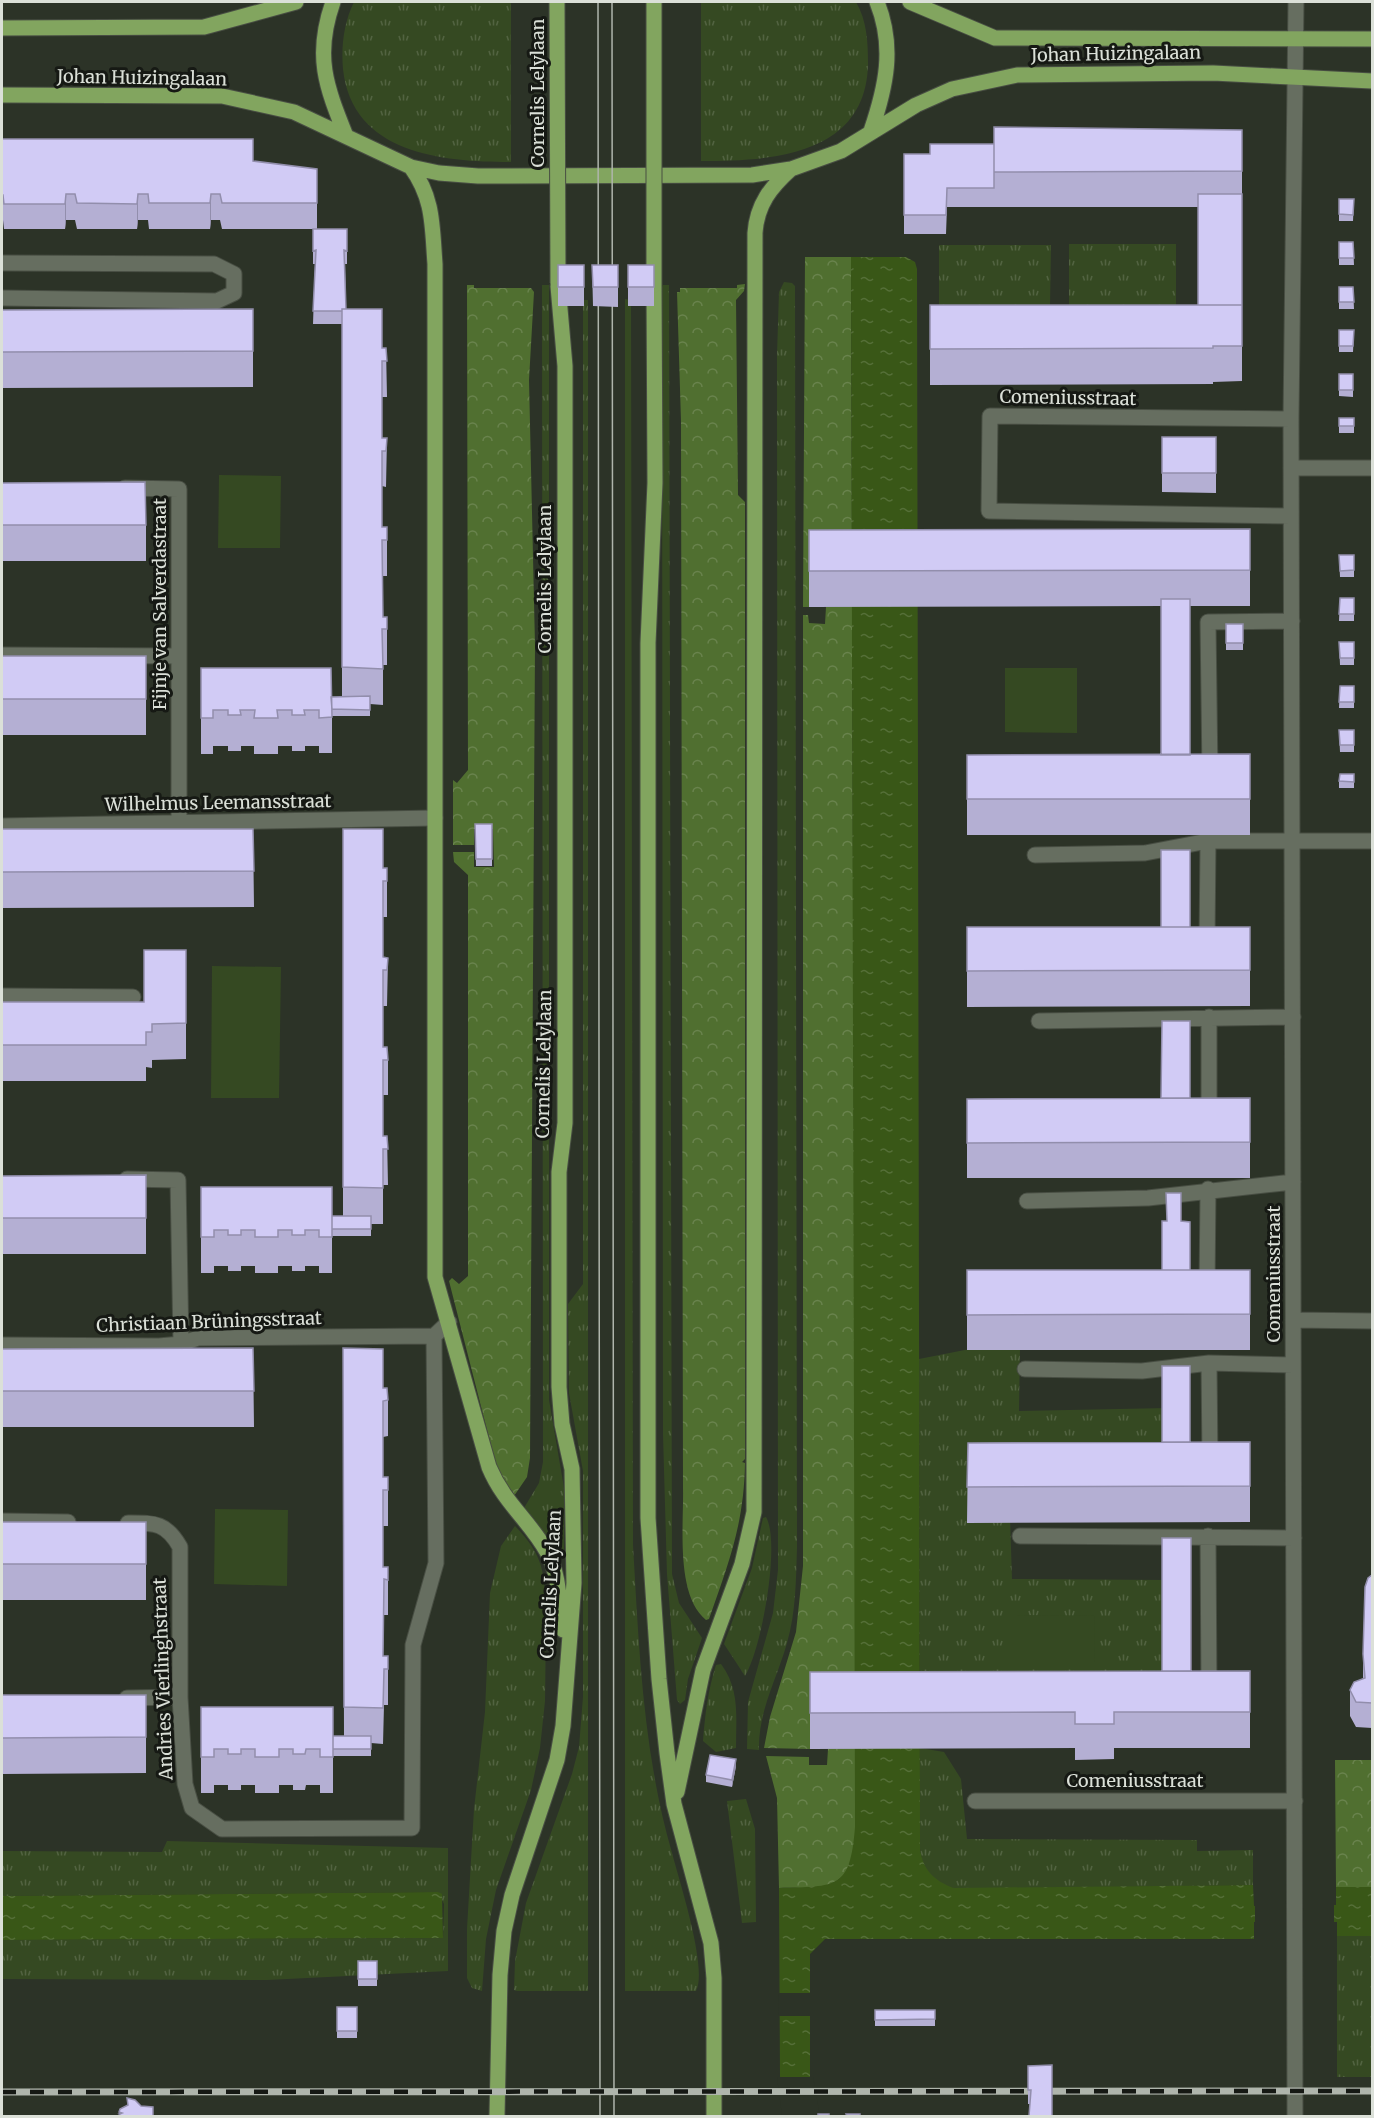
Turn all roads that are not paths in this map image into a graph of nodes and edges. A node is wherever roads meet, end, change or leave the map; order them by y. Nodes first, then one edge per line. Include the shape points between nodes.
1 (296, 2) edge
2 (333, 2) edge
3 (557, 2) edge
4 (654, 2) edge
5 (877, 2) edge
6 (910, 2) edge
7 (1296, 2) edge
8 (2, 28) edge
9 (1295, 39) junction
10 (1372, 39) edge
11 (1294, 78) junction
12 (1372, 81) edge
13 (2, 95) edge
14 (871, 131) junction
15 (346, 136) junction
16 (411, 167) junction
17 (791, 169) junction
18 (2, 263) edge
19 (2, 297) edge
20 (1291, 420) junction
21 (1291, 468) junction
22 (1372, 468) edge
23 (108, 488) edge
24 (1291, 516) junction
25 (1292, 621) junction
26 (2, 655) edge
27 (179, 656) junction
28 (1210, 777) edge
29 (435, 818) junction
30 (179, 824) junction
31 (2, 826) edge
32 (1208, 841) junction
33 (1293, 841) junction
34 (1372, 841) edge
35 (1035, 855) dead end
36 (1207, 944) edge
37 (2, 996) edge
38 (133, 997) dead end
39 (1209, 1017) junction
40 (1293, 1017) junction
41 (1039, 1021) dead end
42 (1209, 1121) edge
43 (107, 1179) edge
44 (1293, 1182) junction
45 (1208, 1189) junction
46 (1027, 1201) dead end
47 (1207, 1292) edge
48 (1293, 1320) junction
49 (1372, 1321) edge
50 (450, 1322) junction
51 (434, 1336) junction
52 (181, 1344) junction
53 (2, 1345) edge
54 (1209, 1363) junction
55 (1293, 1365) junction
56 (1025, 1370) dead end
57 (1210, 1467) edge
58 (2, 1521) edge
59 (85, 1522) edge
60 (109, 1523) edge
61 (1020, 1536) dead end
62 (1208, 1536) junction
63 (1294, 1538) junction
64 (566, 1657) junction
65 (180, 1697) junction
66 (109, 1698) edge
67 (1209, 1699) edge
68 (975, 1801) dead end
69 (1295, 1801) junction
70 (674, 1803) junction
71 (497, 2116) edge
72 (714, 2116) edge
73 (1295, 2116) edge

1 - 8 main road via 204,27
2 - 15 main road via 324,39 323,65 327,88
3 - 64 main road, Cornelis Lelylaan, bridge via 558,285 565,378 565,1123 559,1172 559,1387 574,1497 574,1583
4 - 70 main road, bridge via 655,483 648,643 648,1518 659,1679
5 - 14 main road via 887,60 885,89
6 - 9 main road, Johan Huizingalaan via 995,38
7 - 9 street, Comeniusstraat
9 - 10 main road, Johan Huizingalaan
9 - 11 street, Comeniusstraat
11 - 12 main road, Johan Huizingalaan
11 - 14 main road, Johan Huizingalaan via 1213,73 1017,75 952,89
11 - 20 street, Comeniusstraat
13 - 15 main road, Johan Huizingalaan via 222,96 294,112
14 - 17 main road, Johan Huizingalaan via 841,151
15 - 16 main road, Johan Huizingalaan
16 - 17 main road, Johan Huizingalaan via 478,176 752,175
16 - 29 main road via 424,185 431,208 435,264
17 - 70 main road via 768,190 754,233 755,1503 742,1564 703,1670
18 - 19 street via 214,264 234,274 234,293 217,301
20 - 21 street, Comeniusstraat
20 - 24 street, Comeniusstraat via 990,416 988,511
21 - 22 street
21 - 24 street, Comeniusstraat
23 - 27 street, Fijnje van Salverdastraat via 179,489
24 - 25 street, Comeniusstraat
25 - 28 street via 1208,622
25 - 33 street, Comeniusstraat
26 - 27 street
27 - 30 street, Fijnje van Salverdastraat
29 - 30 street, Wilhelmus Leemansstraat
29 - 50 main road via 435,1277
30 - 31 street, Wilhelmus Leemansstraat
32 - 33 street
32 - 35 street via 1145,853
32 - 36 street
33 - 34 street
33 - 40 street, Comeniusstraat
37 - 38 street
39 - 40 street
39 - 41 street
39 - 42 street
40 - 44 street, Comeniusstraat
43 - 52 street via 178,1180
44 - 45 street, Comeniusstraat
44 - 48 street, Comeniusstraat
45 - 46 street, Comeniusstraat via 1148,1198
45 - 47 street
48 - 49 street
48 - 55 street, Comeniusstraat
50 - 51 street
50 - 64 main road via 496,1485 540,1541 555,1570
51 - 52 street, Christiaan Brüningsstraat via 198,1338
51 - 65 street, Andries Vierlinghstraat via 436,1563 413,1645 412,1828 222,1829 192,1809 185,1784
52 - 53 street, Christiaan Brüningsstraat
54 - 55 street, Comeniusstraat
54 - 56 street, Comeniusstraat via 1142,1371
54 - 57 street
55 - 63 street, Comeniusstraat
58 - 59 street
60 - 65 street, Andries Vierlinghstraat via 156,1523 172,1533 180,1547
61 - 62 street
62 - 63 street
62 - 67 street
63 - 69 street, Comeniusstraat
64 - 71 main road, Cornelis Lelylaan via 557,1760 512,1895 504,1931
65 - 66 street
68 - 69 street, Comeniusstraat
69 - 73 street, Comeniusstraat
70 - 72 main road via 711,1943

